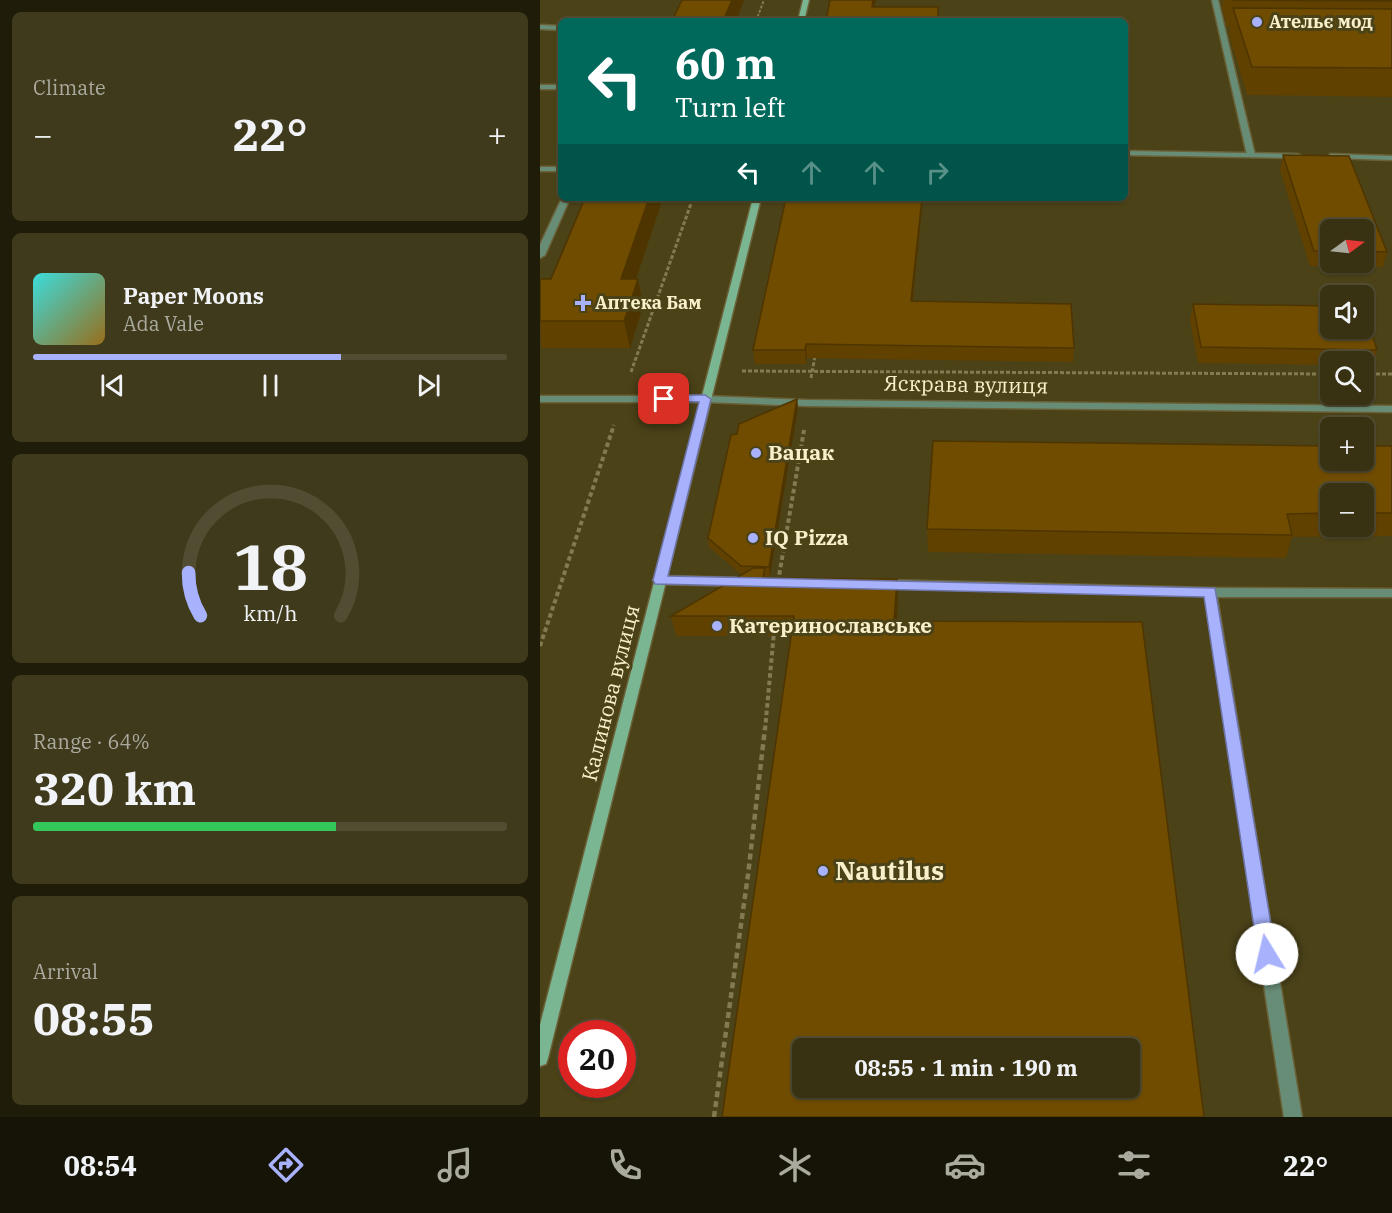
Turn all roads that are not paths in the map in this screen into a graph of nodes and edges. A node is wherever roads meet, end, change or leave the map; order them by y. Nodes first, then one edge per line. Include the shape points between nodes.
1 (806, 0) edge
2 (1215, 0) edge
3 (802, 18) edge
4 (540, 27) edge
5 (558, 27) edge
6 (1224, 31) junction
7 (1236, 31) edge
8 (540, 87) edge
9 (558, 87) edge
10 (1128, 153) edge
11 (1251, 155) junction
12 (1310, 156) edge
13 (1321, 156) edge
14 (1392, 158) edge
15 (558, 169) edge
16 (540, 170) edge
17 (565, 201) edge
18 (756, 201) edge
19 (540, 255) edge
20 (540, 399) edge
21 (705, 399) junction
22 (1392, 409) edge
23 (660, 580) junction
24 (754, 582) edge
25 (864, 584) edge
26 (1210, 592) junction
27 (1392, 593) edge
28 (540, 1058) edge
29 (1293, 1117) edge

1 - 3 street
2 - 6 street
4 - 5 street
6 - 7 street
6 - 11 street
8 - 9 street
10 - 11 street
11 - 12 street
13 - 14 street
15 - 16 street
17 - 19 street
18 - 21 street, Калинова вулиця
20 - 21 street, Яскрава вулиця
21 - 22 street, Яскрава вулиця
21 - 23 street, Калинова вулиця
23 - 24 street
23 - 28 street, Калинова вулиця
25 - 26 street
26 - 27 street
26 - 29 street

